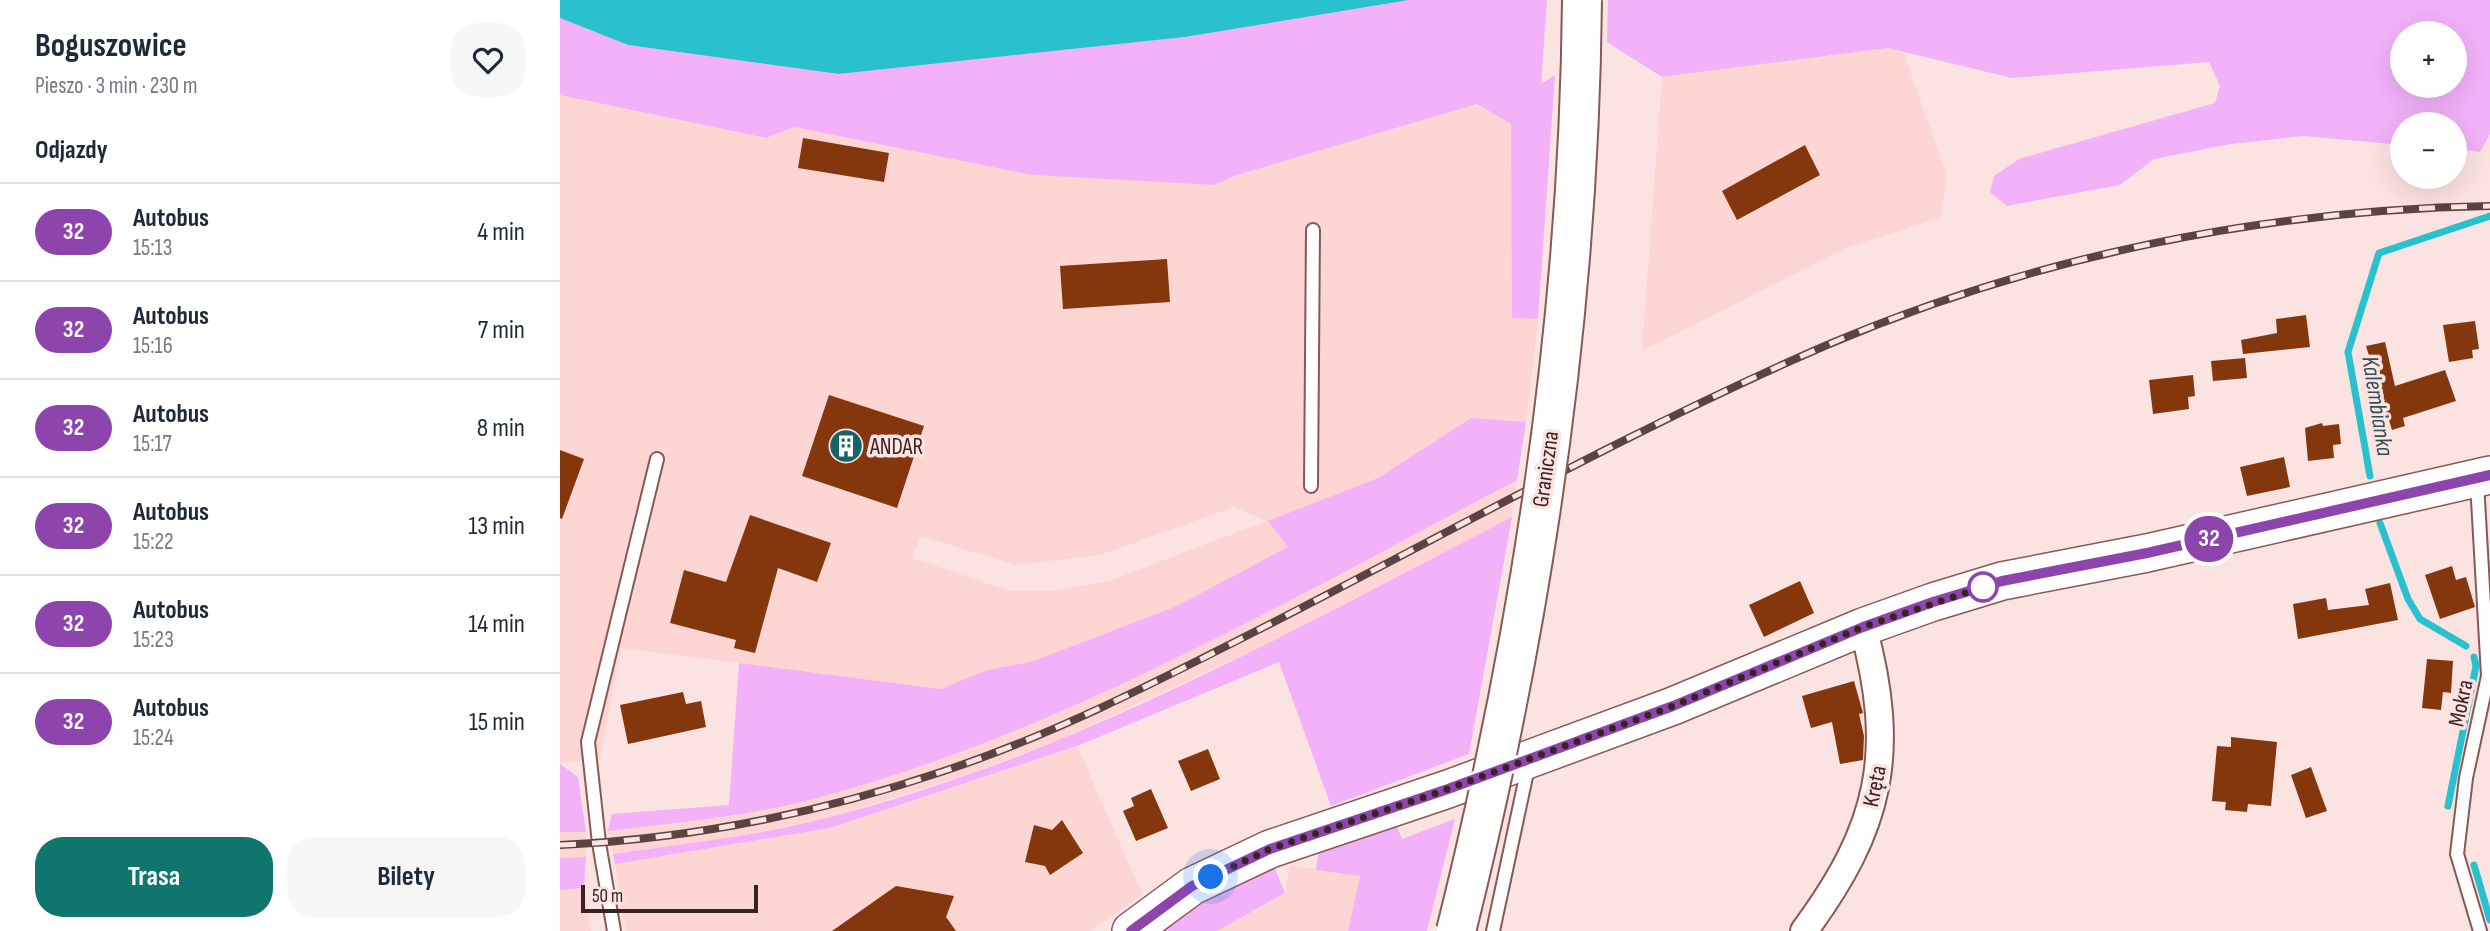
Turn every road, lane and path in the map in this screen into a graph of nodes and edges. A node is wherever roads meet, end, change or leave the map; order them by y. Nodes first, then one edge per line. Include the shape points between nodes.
1 (1582, 0) edge
2 (1313, 229) dead end
3 (657, 459) dead end
4 (2483, 477) edge
5 (1311, 486) dead end
6 (1863, 627) junction
7 (1525, 761) junction
8 (614, 931) edge
9 (1131, 931) edge
10 (1456, 931) edge
11 (1493, 931) edge
12 (1804, 931) edge
13 (2480, 931) edge

1 - 10 highway, Graniczna, bridge via 1568,258 1539,514 1504,716
2 - 5 lane
3 - 8 lane via 588,742
4 - 6 street via 2002,581
4 - 13 lane, Mokra via 2488,676 2466,778 2457,854
6 - 7 street
6 - 12 street, Kręta via 1878,691 1882,744 1874,796 1858,845
7 - 9 street via 1270,849 1192,886
7 - 11 lane via 1527,772

